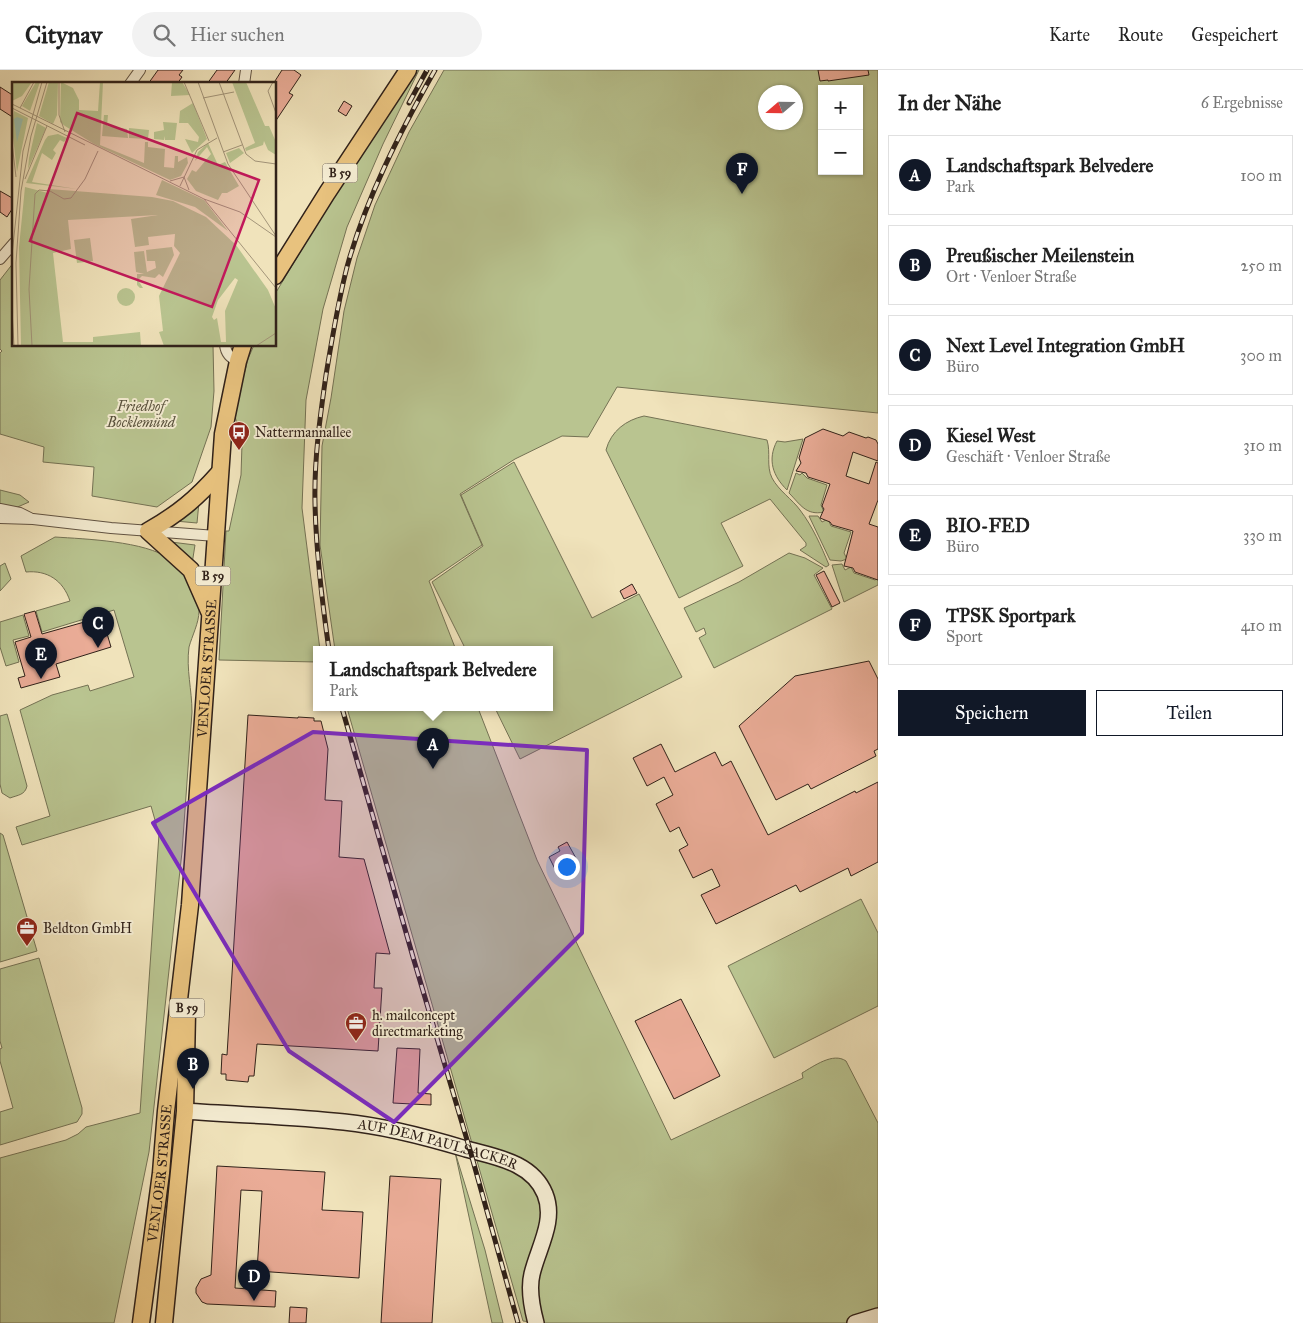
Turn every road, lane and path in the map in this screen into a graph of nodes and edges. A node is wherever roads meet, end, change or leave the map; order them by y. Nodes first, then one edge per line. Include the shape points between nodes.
1 (140, 70) edge
2 (408, 70) edge
3 (131, 82) edge
4 (12, 245) edge
5 (0, 258) edge
6 (276, 274) edge
7 (225, 346) edge
8 (244, 346) edge
9 (238, 361) junction
10 (219, 473) junction
11 (0, 509) edge
12 (0, 518) edge
13 (33, 519) junction
14 (148, 531) junction
15 (216, 536) junction
16 (210, 616) junction
17 (190, 904) junction
18 (166, 1110) junction
19 (185, 1111) junction
20 (878, 1316) edge
21 (141, 1323) edge
22 (164, 1323) edge
23 (536, 1323) edge
24 (855, 1323) edge

1 - 3 street
2 - 6 main road, B 59
4 - 5 street
7 - 9 street via 230,358
8 - 9 main road, VENLOER STRASSE / B 59
9 - 10 main road, VENLOER STRASSE / B 59 via 223,434
10 - 14 main road via 190,503
10 - 15 main road, VENLOER STRASSE / B 59
11 - 13 street via 20,512
12 - 13 street
13 - 14 street
14 - 15 street
14 - 16 main road via 191,570
15 - 16 main road, VENLOER STRASSE / B 59
16 - 17 main road, VENLOER STRASSE / B 59
17 - 18 main road, VENLOER STRASSE / B 59
17 - 19 main road, VENLOER STRASSE / B 59
18 - 19 main road
18 - 21 main road, VENLOER STRASSE / B 59 via 162,1173
19 - 22 main road, VENLOER STRASSE / B 59
19 - 23 street, AUF DEM PAULSACKER via 344,1122 383,1128 470,1150 528,1170 546,1194 549,1210 548,1226 532,1276
20 - 24 street

